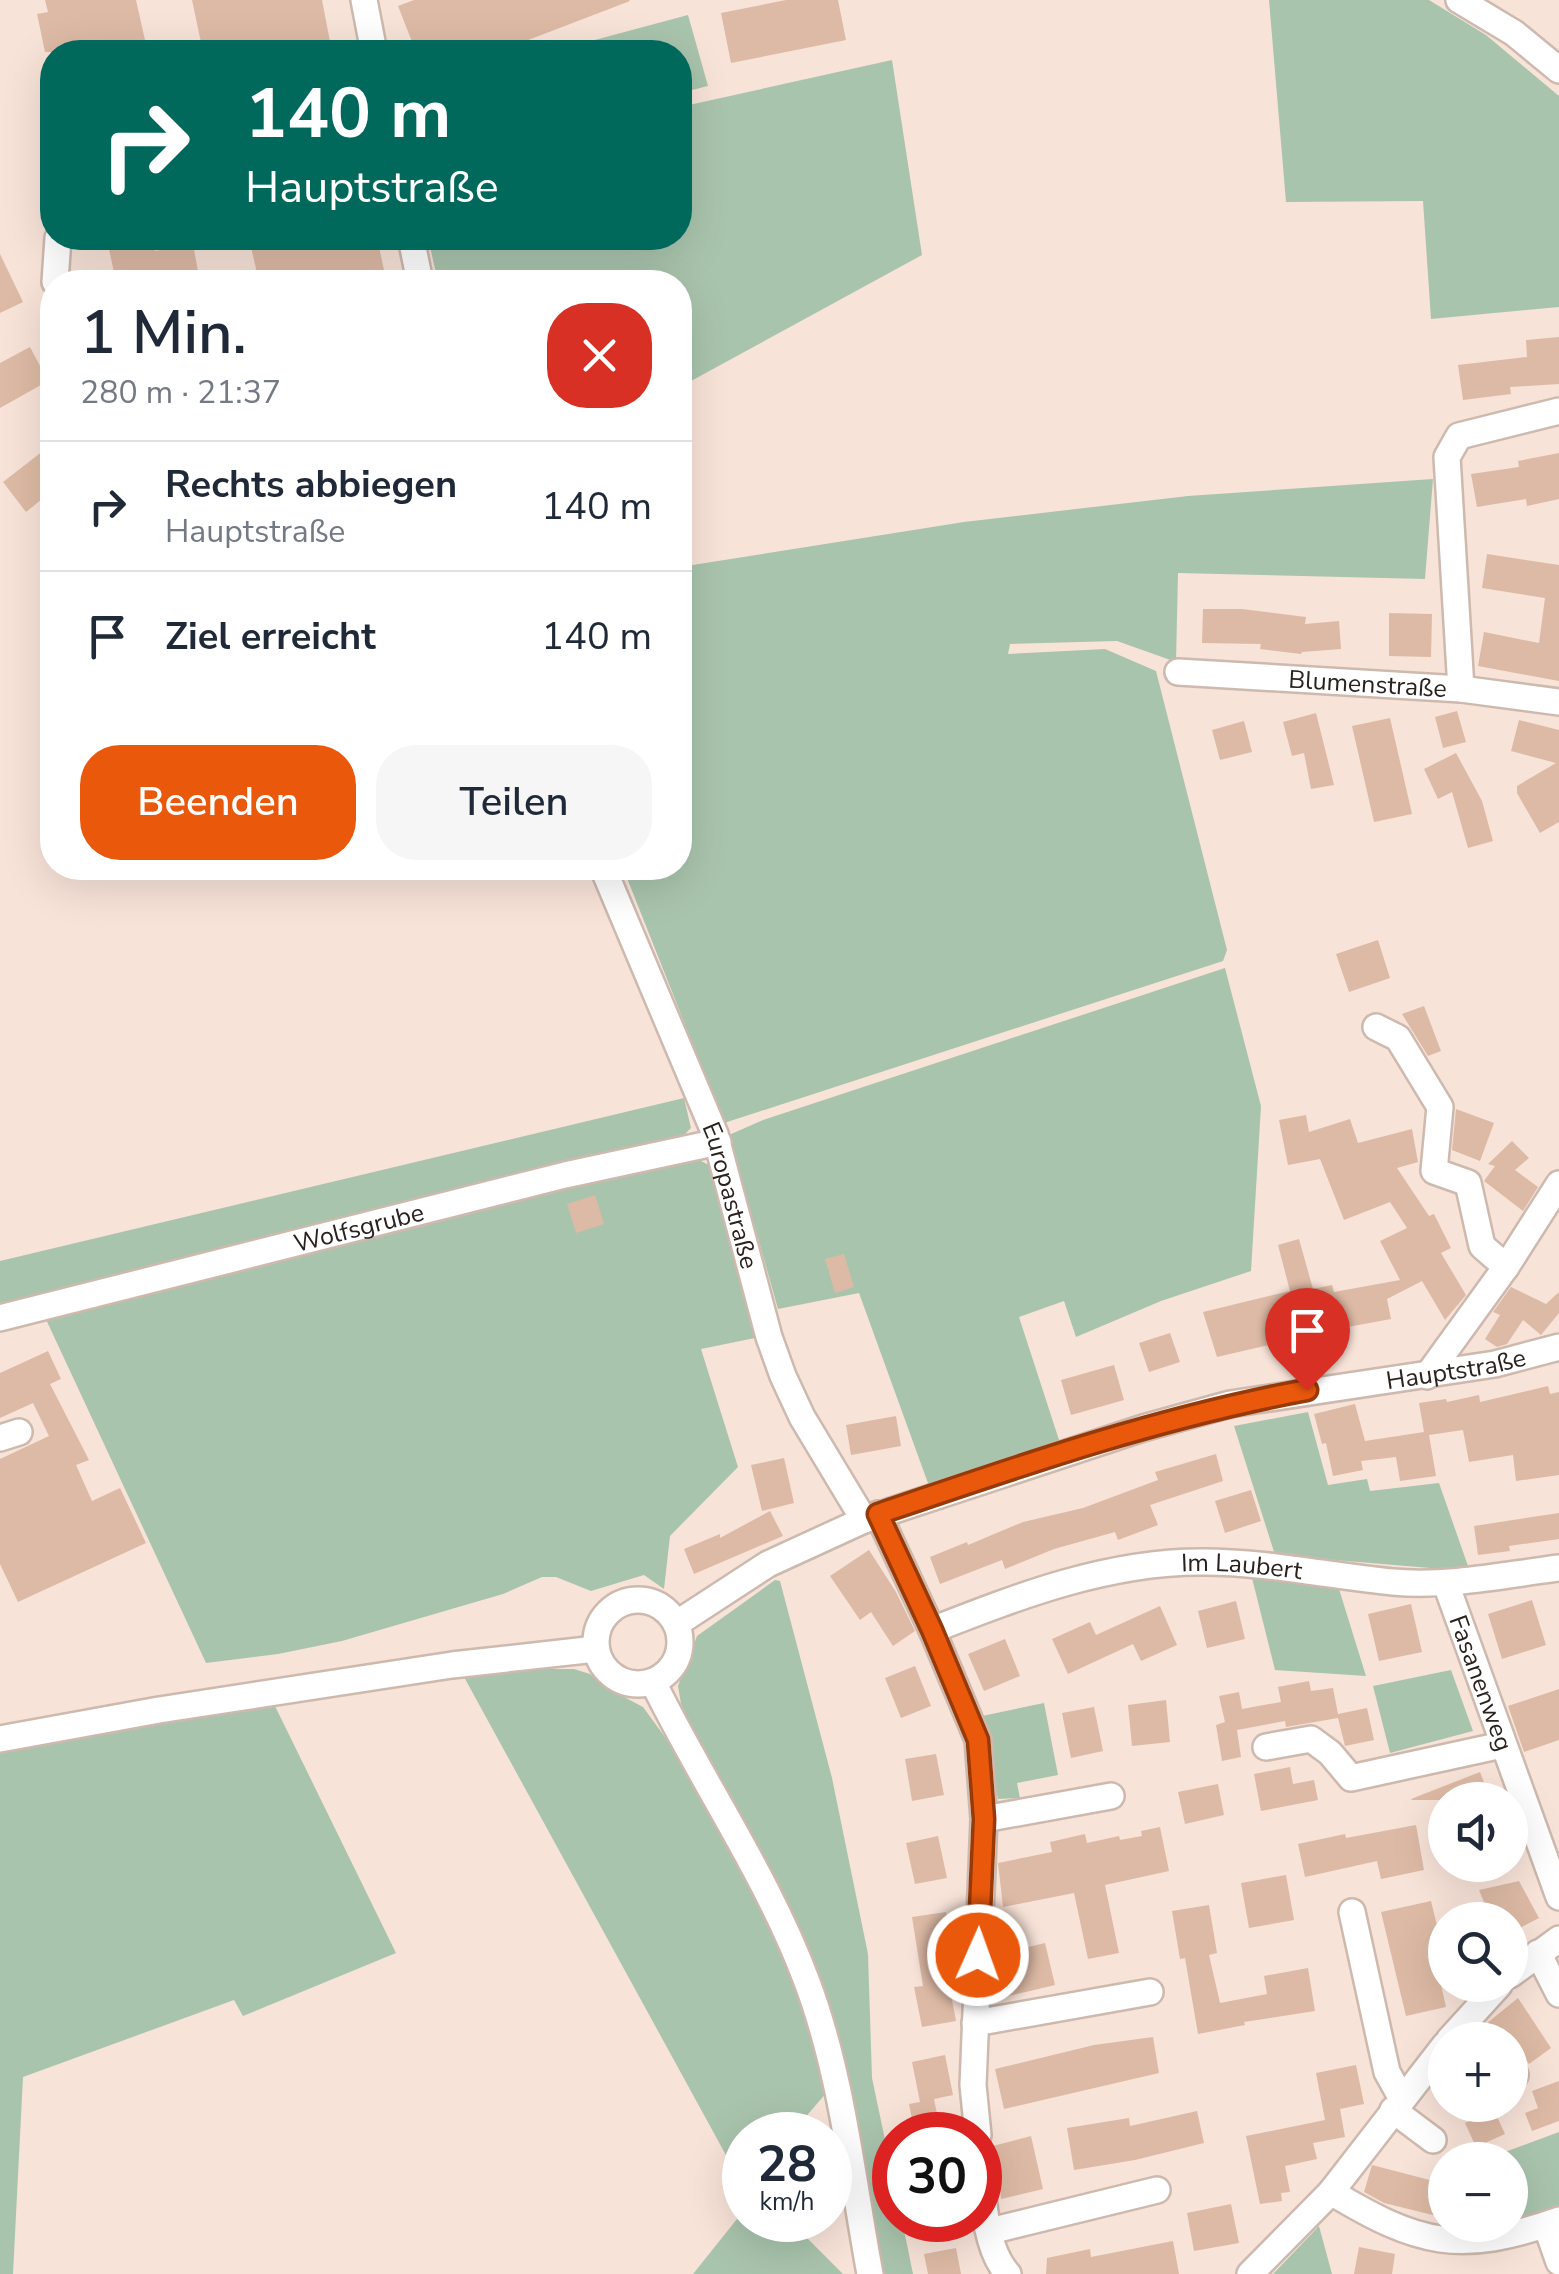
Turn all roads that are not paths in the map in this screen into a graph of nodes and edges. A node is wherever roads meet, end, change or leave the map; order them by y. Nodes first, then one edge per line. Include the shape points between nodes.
1 (364, 0) edge
2 (1459, 0) edge
3 (372, 40) edge
4 (1559, 70) edge
5 (1559, 411) edge
6 (1178, 672) dead end
7 (1461, 689) junction
8 (1559, 702) edge
9 (609, 880) edge
10 (1376, 1027) dead end
11 (718, 1142) junction
12 (1559, 1184) edge
13 (1506, 1267) junction
14 (0, 1318) edge
15 (1559, 1347) edge
16 (1427, 1376) junction
17 (871, 1517) junction
18 (1559, 1568) edge
19 (1446, 1584) junction
20 (676, 1624) junction
21 (932, 1630) junction
22 (596, 1649) junction
23 (652, 1682) junction
24 (0, 1739) edge
25 (1502, 1745) junction
26 (1266, 1747) dead end
27 (1111, 1796) dead end
28 (984, 1819) junction
29 (1559, 1897) edge
30 (1352, 1912) dead end
31 (1548, 1946) edge
32 (1528, 1961) edge
33 (1150, 1992) dead end
34 (1559, 1994) edge
35 (976, 2023) junction
36 (1428, 2072) edge
37 (1398, 2105) junction
38 (976, 2112) edge
39 (1433, 2140) dead end
40 (1157, 2190) dead end
41 (1331, 2192) junction
42 (1552, 2223) edge
43 (1002, 2227) edge
44 (993, 2242) edge
45 (1559, 2262) edge
46 (870, 2274) edge
47 (1008, 2274) edge
48 (1250, 2274) edge

1 - 3 street
2 - 4 street
5 - 7 street via 1460,436 1448,458
6 - 7 street, Blumenstraße
7 - 8 street, Blumenstraße
9 - 11 street, Europastraße
10 - 13 street via 1398,1038 1440,1107 1434,1172 1468,1183 1482,1246
11 - 14 street, Wolfsgrube
11 - 17 street, Europastraße via 783,1376 802,1417
12 - 13 street
13 - 16 street
15 - 16 street, Hauptstraße
16 - 17 street, Hauptstraße via 1230,1404
17 - 20 street, Hauptstraße via 768,1564
17 - 21 street, Europastraße
18 - 19 street, Im Laubert
19 - 21 street, Im Laubert via 1202,1562 1117,1569
19 - 25 street, Fasanenweg
20 - 22 street via 664,1608 628,1600 600,1620
20 - 23 street via 677,1658
21 - 28 street, Europastraße via 978,1740
22 - 23 street via 616,1679
22 - 24 street via 412,1671
23 - 46 street via 807,1982 839,2095
25 - 26 street via 1351,1778 1311,1740
25 - 29 street, Fasanenweg
27 - 28 street
28 - 35 street, Europastraße
30 - 37 street
31 - 32 street
31 - 34 street
33 - 35 street
35 - 38 street, Europastraße
36 - 37 street
37 - 39 street
37 - 41 street
40 - 43 street
41 - 42 street via 1378,2220 1455,2241 1488,2240
41 - 48 street
42 - 45 street
44 - 47 street

